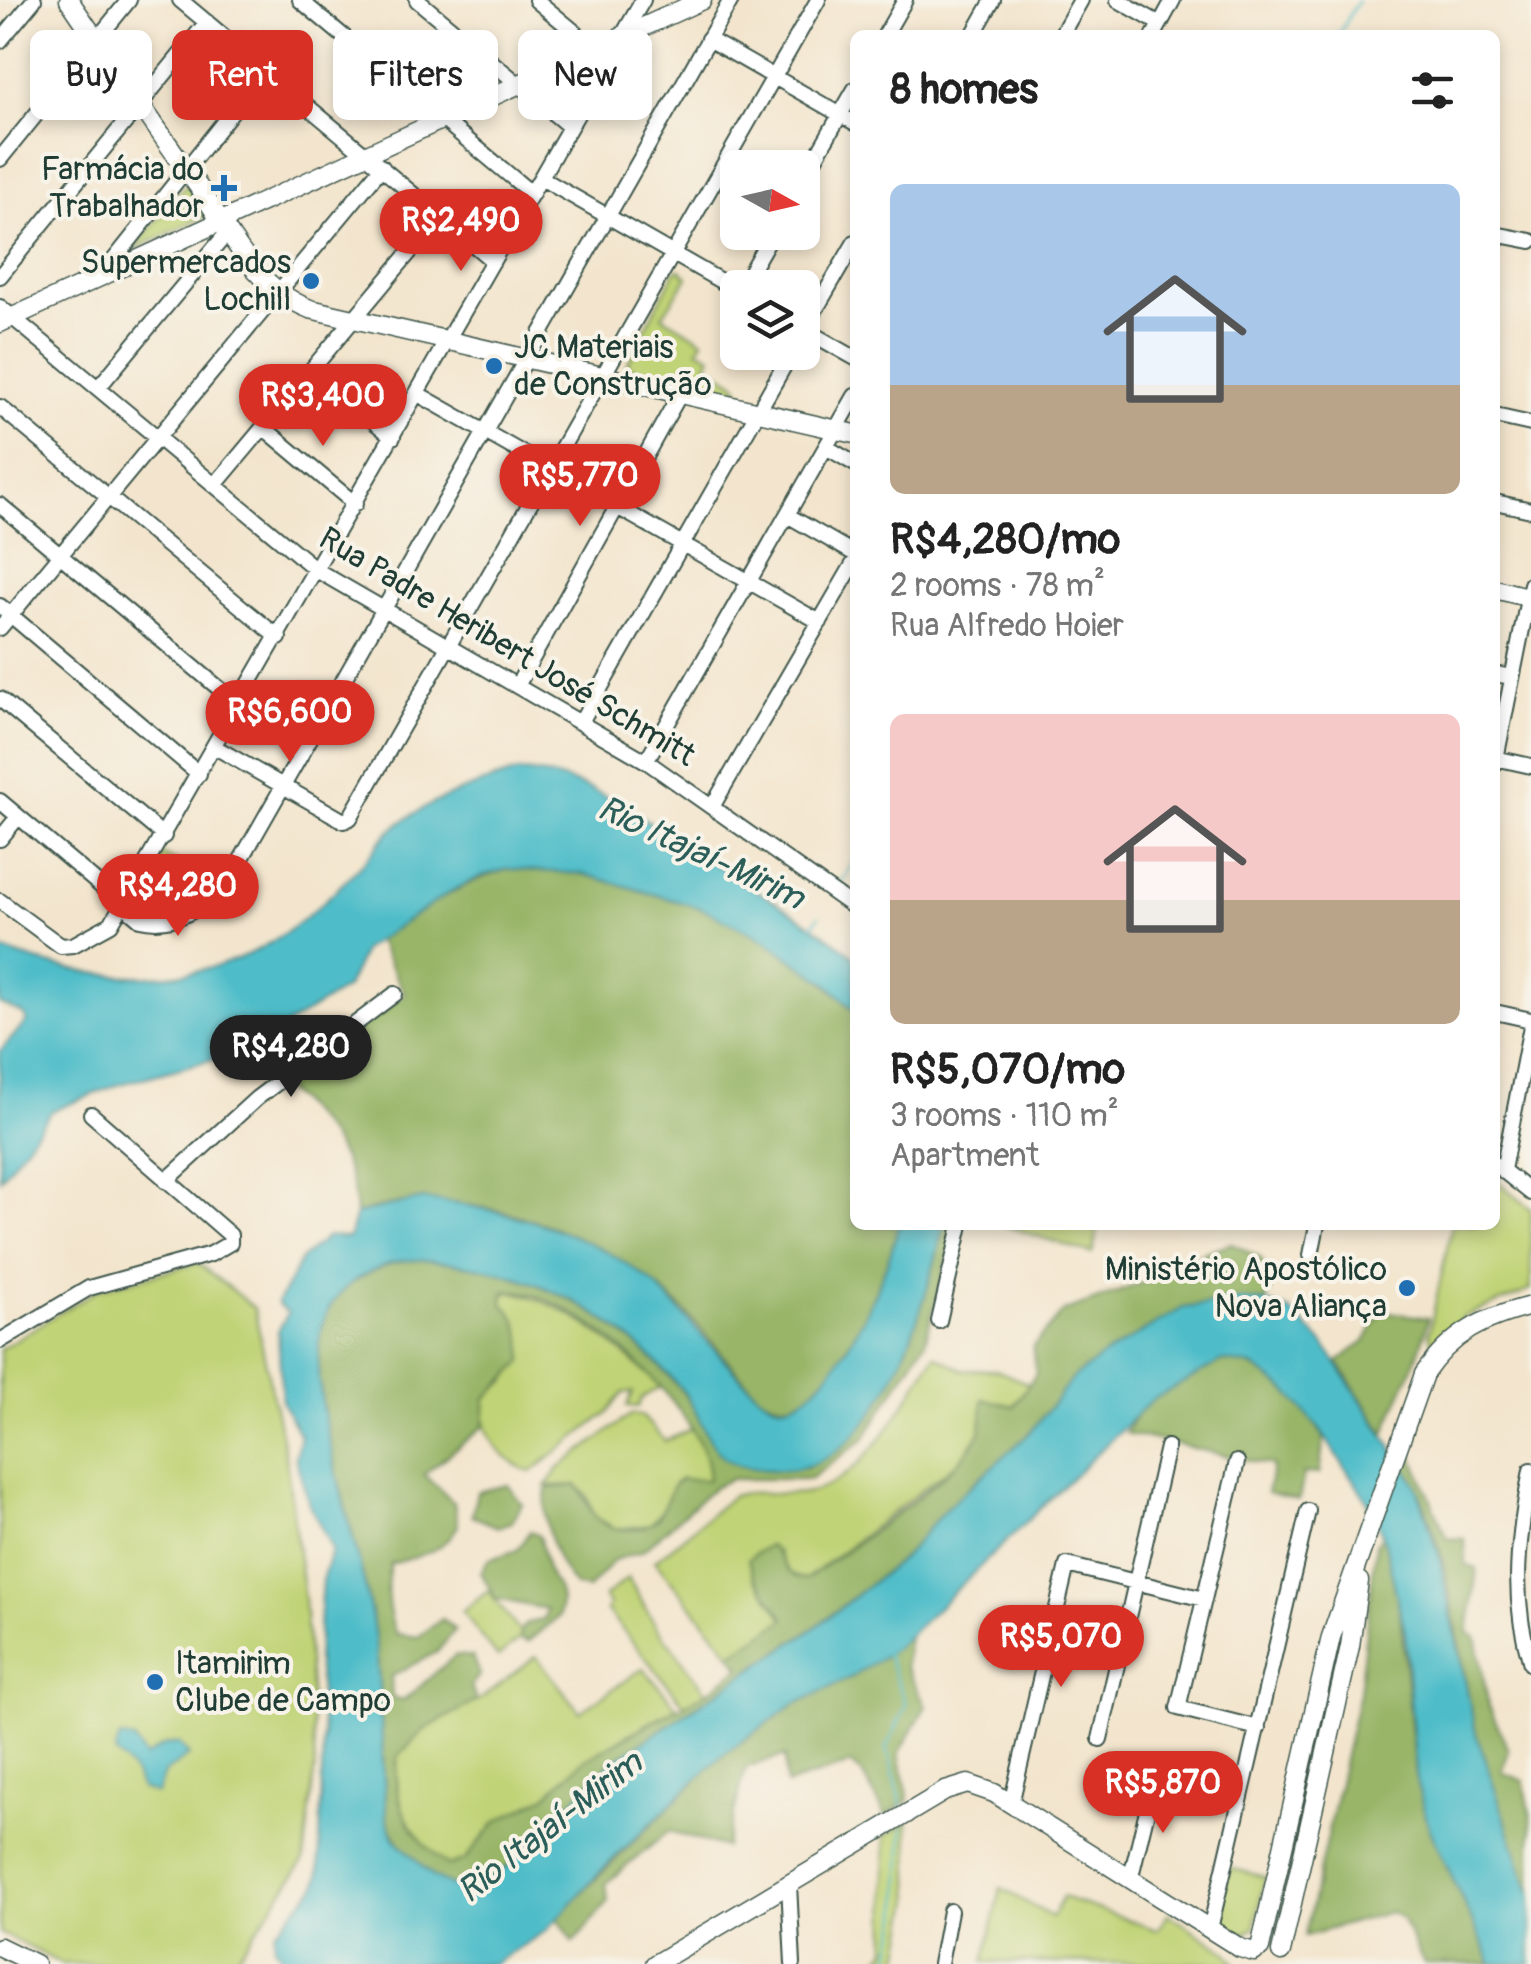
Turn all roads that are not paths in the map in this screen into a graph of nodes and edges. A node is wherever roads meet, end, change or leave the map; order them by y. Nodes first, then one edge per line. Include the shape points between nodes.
1 (34, 0) edge
2 (69, 0) edge
3 (129, 0) edge
4 (180, 0) edge
5 (300, 0) edge
6 (417, 0) edge
7 (536, 0) edge
8 (643, 0) edge
9 (702, 0) edge
10 (731, 0) edge
11 (818, 0) edge
12 (906, 0) edge
13 (993, 0) edge
14 (1081, 0) edge
15 (1118, 0) edge
16 (1174, 0) edge
17 (207, 22) junction
18 (89, 30) edge
19 (106, 30) edge
20 (217, 30) edge
21 (336, 30) edge
22 (572, 30) edge
23 (626, 30) edge
24 (637, 30) edge
25 (889, 30) edge
26 (976, 30) edge
27 (1064, 30) edge
28 (1157, 30) edge
29 (708, 39) junction
30 (0, 41) edge
31 (774, 76) junction
32 (518, 83) edge
33 (152, 89) edge
34 (850, 97) edge
35 (313, 110) edge
36 (840, 114) junction
37 (32, 120) edge
38 (127, 120) edge
39 (151, 120) edge
40 (226, 120) edge
41 (440, 120) edge
42 (443, 120) edge
43 (561, 120) edge
44 (575, 120) edge
45 (850, 120) edge
46 (570, 128) junction
47 (820, 150) edge
48 (366, 154) junction
49 (0, 159) edge
50 (382, 167) junction
51 (186, 170) junction
52 (541, 178) junction
53 (532, 194) junction
54 (440, 216) junction
55 (608, 216) junction
56 (224, 227) junction
57 (1500, 235) edge
58 (1531, 241) edge
59 (850, 250) edge
60 (673, 254) junction
61 (493, 261) junction
62 (0, 276) edge
63 (102, 276) junction
64 (720, 279) edge
65 (278, 291) junction
66 (820, 301) edge
67 (4, 316) edge
68 (354, 318) junction
69 (449, 338) junction
70 (820, 339) edge
71 (850, 355) edge
72 (528, 356) junction
73 (311, 370) junction
74 (782, 370) edge
75 (604, 374) junction
76 (98, 388) junction
77 (681, 392) junction
78 (418, 394) junction
79 (850, 405) edge
80 (0, 407) edge
81 (758, 411) junction
82 (1500, 417) edge
83 (1531, 424) edge
84 (263, 428) junction
85 (836, 430) junction
86 (484, 432) junction
87 (850, 433) edge
88 (393, 437) junction
89 (158, 438) junction
90 (826, 448) junction
91 (850, 461) edge
92 (550, 469) junction
93 (214, 486) junction
94 (108, 497) junction
95 (1500, 503) edge
96 (356, 504) junction
97 (0, 505) edge
98 (617, 507) junction
99 (1531, 510) edge
100 (787, 516) junction
101 (684, 545) junction
102 (850, 554) edge
103 (60, 555) junction
104 (850, 566) edge
105 (318, 571) junction
106 (750, 582) junction
107 (1500, 590) edge
108 (1530, 593) edge
109 (384, 609) junction
110 (5, 610) edge
111 (820, 622) junction
112 (0, 628) edge
113 (279, 638) junction
114 (448, 646) junction
115 (1500, 675) edge
116 (1512, 677) junction
117 (518, 686) junction
118 (0, 699) edge
119 (240, 705) junction
120 (581, 722) junction
121 (1500, 736) edge
122 (215, 748) junction
123 (646, 760) junction
124 (1500, 761) edge
125 (1531, 766) edge
126 (199, 774) junction
127 (283, 786) junction
128 (0, 801) edge
129 (712, 807) junction
130 (18, 817) junction
131 (164, 836) junction
132 (0, 839) edge
133 (0, 902) edge
134 (850, 904) edge
135 (124, 906) junction
136 (395, 994) dead end
137 (1500, 1014) edge
138 (1531, 1023) edge
139 (90, 1114) dead end
140 (1500, 1163) edge
141 (1500, 1169) edge
142 (166, 1181) junction
143 (1531, 1193) edge
144 (960, 1230) edge
145 (1316, 1230) edge
146 (1311, 1254) dead end
147 (1531, 1306) edge
148 (1503, 1313) junction
149 (1531, 1318) edge
150 (939, 1321) dead end
151 (0, 1341) edge
152 (1167, 1447) dead end
153 (1238, 1462) dead end
154 (1531, 1470) edge
155 (1308, 1511) dead end
156 (1368, 1531) junction
157 (1136, 1582) junction
158 (1204, 1599) junction
159 (1531, 1664) edge
160 (1258, 1728) junction
161 (1100, 1739) dead end
162 (1154, 1782) dead end
163 (1011, 1804) junction
164 (1130, 1880) junction
165 (789, 1884) junction
166 (950, 1911) dead end
167 (1210, 1929) junction
168 (0, 1947) edge
169 (1251, 1955) edge
170 (1283, 1958) edge
171 (35, 1964) edge
172 (655, 1964) edge
173 (794, 1964) edge
174 (940, 1964) edge

1 - 30 street
2 - 18 main road
3 - 19 street
4 - 17 street
5 - 21 street
6 - 32 street
7 - 22 street
8 - 23 street
9 - 24 main road
10 - 29 street
11 - 31 street
12 - 25 street
13 - 26 street
14 - 27 street
15 - 28 street
16 - 28 street
17 - 20 street
17 - 33 street
29 - 31 street
29 - 55 street
31 - 36 street
31 - 60 street
34 - 36 street
35 - 48 street
36 - 45 street
36 - 47 street
37 - 49 street
38 - 62 street
39 - 51 main road
40 - 51 street
41 - 48 main road
42 - 53 street
43 - 46 street
44 - 46 street
46 - 52 street
48 - 50 street
48 - 56 main road
50 - 54 street
50 - 65 street
51 - 56 main road
51 - 63 street
52 - 53 street
52 - 55 street
53 - 61 street
54 - 61 street
54 - 68 street
55 - 60 street
55 - 72 street
56 - 63 main road
56 - 65 main road
56 - 76 street
57 - 58 street
59 - 66 street
60 - 64 street
60 - 75 street
61 - 69 street
63 - 67 main road
65 - 68 main road via 308,308
65 - 89 street
67 - 76 street, Rua Padre Heribert José Schmitt
68 - 69 main road
68 - 73 street
69 - 72 main road
69 - 78 street
70 - 71 street
72 - 75 main road
72 - 86 street
73 - 84 street
73 - 88 street
74 - 81 street
75 - 77 main road
75 - 92 street
76 - 89 street, Rua Padre Heribert José Schmitt
77 - 81 main road
77 - 98 street
78 - 86 street
78 - 88 street
79 - 85 street
80 - 94 street
81 - 85 main road
81 - 101 street
82 - 83 street
84 - 93 street
84 - 96 street
85 - 87 main road
85 - 90 street
86 - 92 street
86 - 109 street
88 - 96 street
89 - 93 street, Rua Padre Heribert José Schmitt
89 - 94 street
90 - 91 street
90 - 100 street
92 - 98 street
92 - 114 street
93 - 105 street, Rua Padre Heribert José Schmitt
94 - 103 street
94 - 113 street
95 - 99 street
96 - 105 street
97 - 103 street
98 - 101 street
98 - 117 street
100 - 102 street
100 - 106 street
101 - 106 street
101 - 120 street
103 - 110 street
103 - 119 street
104 - 111 street
105 - 109 street, Rua Padre Heribert José Schmitt
105 - 113 street
106 - 111 street
106 - 123 street
107 - 108 main road
108 - 116 street
109 - 114 street, Rua Padre Heribert José Schmitt
109 - 127 street
110 - 112 street
110 - 126 street
111 - 129 street
113 - 119 street
114 - 117 street, Rua Padre Heribert José Schmitt
114 - 127 street via 350,818
115 - 116 street
116 - 121 street
117 - 120 street, Rua Padre Heribert José Schmitt
118 - 131 street
119 - 122 street
120 - 123 street, Rua Padre Heribert José Schmitt
122 - 126 street
122 - 127 street
123 - 129 street, Rua Padre Heribert José Schmitt
124 - 125 street
126 - 131 street
127 - 135 street via 226,886 204,906 149,921
128 - 130 street
129 - 134 street, Rua Padre Heribert José Schmitt
130 - 132 street
130 - 135 street
131 - 135 street
133 - 135 street via 61,946 112,924
136 - 142 street via 257,1098
137 - 138 street
138 - 140 street
139 - 142 street
141 - 143 street
142 - 151 street via 230,1235 230,1243 89,1288
144 - 150 street
145 - 146 street
147 - 148 main road
148 - 149 main road
148 - 156 main road via 1444,1347 1424,1374
152 - 157 street
153 - 158 street
154 - 159 street via 1515,1578
155 - 160 street
156 - 169 main road via 1324,1661
156 - 170 main road
157 - 158 street
157 - 161 street
157 - 163 street via 1067,1564
158 - 160 street via 1178,1708
160 - 167 street
162 - 164 street
163 - 164 main road
163 - 165 main road via 985,1788 959,1785
164 - 167 main road
165 - 172 main road
165 - 173 street
166 - 174 street
167 - 169 main road
168 - 171 main road
169 - 170 main road via 1273,1947

